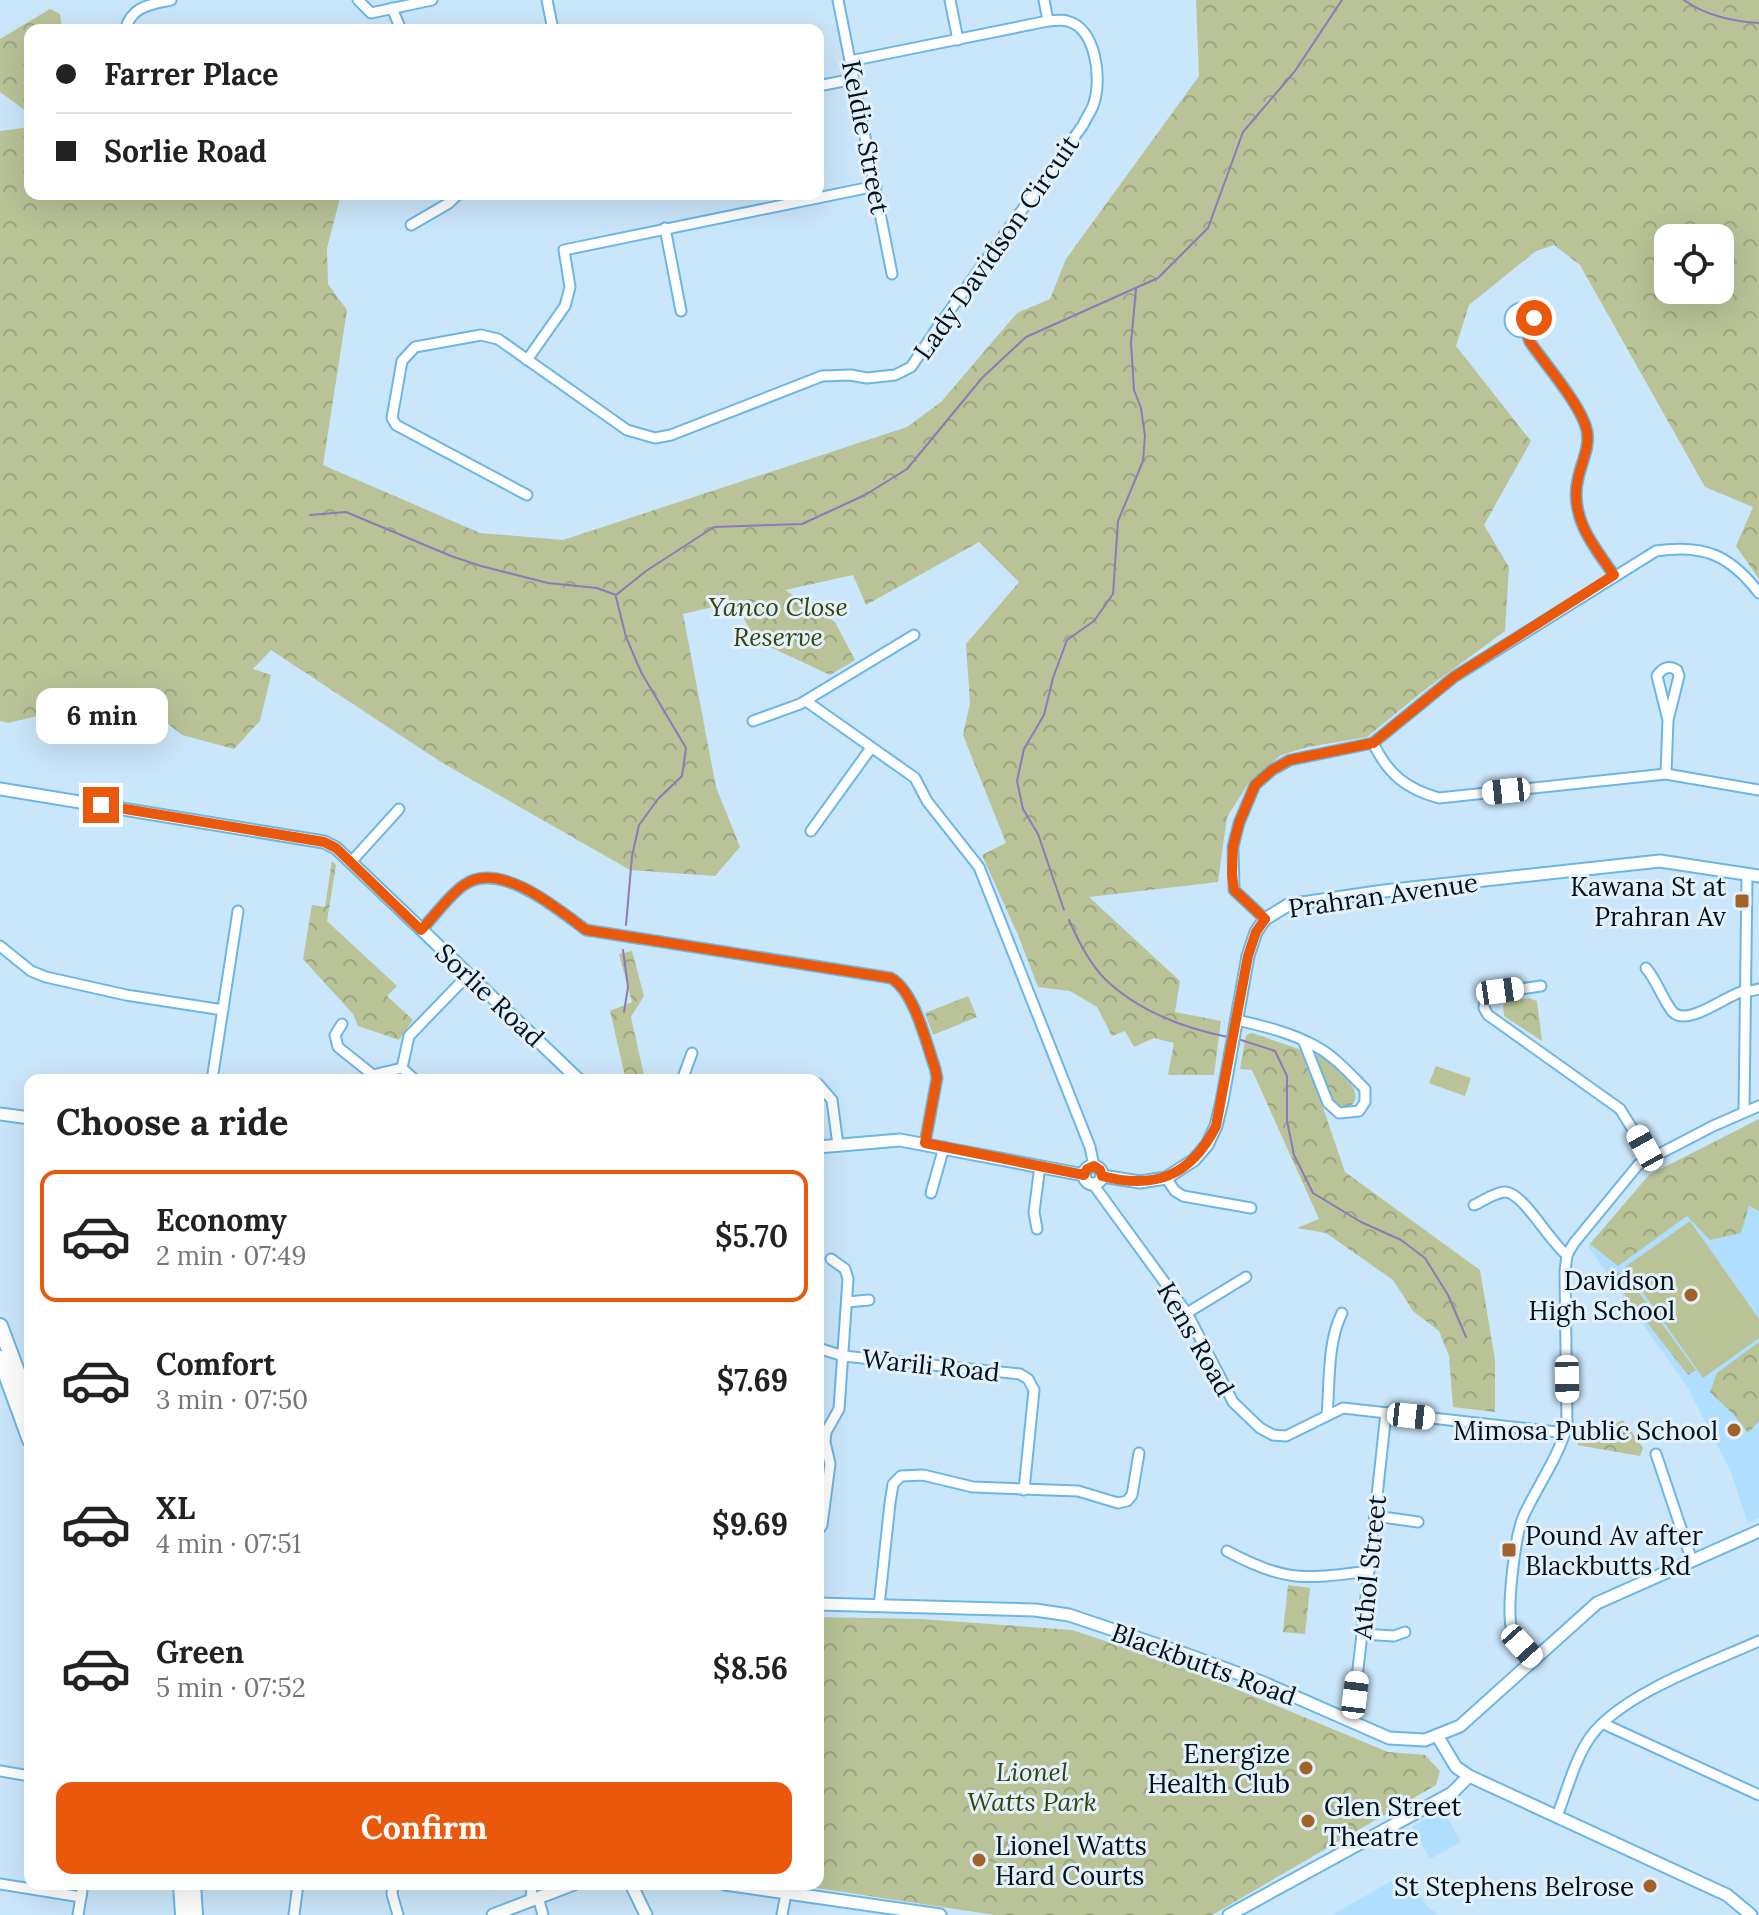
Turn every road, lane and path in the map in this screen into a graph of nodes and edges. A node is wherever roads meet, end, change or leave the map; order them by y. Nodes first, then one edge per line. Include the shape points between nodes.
1 (171, 0) edge
2 (358, 0) edge
3 (432, 0) edge
4 (547, 0) edge
5 (838, 0) edge
6 (950, 0) edge
7 (1044, 0) edge
8 (392, 8) junction
9 (1048, 21) junction
10 (126, 24) edge
11 (399, 24) edge
12 (552, 24) edge
13 (958, 40) junction
14 (850, 61) junction
15 (854, 79) junction
16 (824, 85) edge
17 (876, 186) junction
18 (824, 196) edge
19 (452, 200) edge
20 (806, 200) edge
21 (411, 225) dead end
22 (665, 228) junction
23 (892, 274) dead end
24 (681, 311) dead end
25 (1526, 332) dead end
26 (527, 360) junction
27 (527, 495) dead end
28 (1614, 575) junction
29 (1759, 593) edge
30 (914, 635) dead end
31 (806, 701) junction
32 (1668, 720) junction
33 (753, 721) dead end
34 (1373, 743) junction
35 (871, 748) junction
36 (1666, 774) junction
37 (0, 789) edge
38 (1759, 790) edge
39 (399, 809) dead end
40 (811, 831) dead end
41 (351, 862) junction
42 (1753, 875) edge
43 (238, 911) dead end
44 (1265, 919) junction
45 (421, 930) junction
46 (0, 946) edge
47 (1646, 968) dead end
48 (468, 975) junction
49 (1541, 986) dead end
50 (1759, 989) edge
51 (1745, 992) junction
52 (223, 1010) junction
53 (1237, 1020) junction
54 (342, 1024) dead end
55 (1304, 1042) junction
56 (692, 1053) dead end
57 (402, 1068) junction
58 (213, 1074) edge
59 (372, 1074) edge
60 (377, 1074) edge
61 (408, 1074) edge
62 (573, 1074) edge
63 (684, 1074) edge
64 (824, 1091) edge
65 (1759, 1106) edge
66 (1744, 1111) junction
67 (0, 1114) edge
68 (24, 1117) edge
69 (925, 1143) junction
70 (838, 1145) junction
71 (824, 1146) edge
72 (944, 1147) junction
73 (1650, 1157) junction
74 (1040, 1166) junction
75 (1093, 1175) junction
76 (1166, 1178) junction
77 (931, 1193) dead end
78 (1474, 1205) dead end
79 (1251, 1208) dead end
80 (1037, 1229) dead end
81 (1567, 1255) junction
82 (831, 1259) dead end
83 (1246, 1277) dead end
84 (869, 1300) dead end
85 (847, 1302) junction
86 (1187, 1313) junction
87 (1342, 1313) dead end
88 (0, 1326) edge
89 (824, 1350) edge
90 (843, 1356) junction
91 (0, 1358) edge
92 (24, 1390) edge
93 (1386, 1413) junction
94 (1327, 1415) junction
95 (24, 1424) edge
96 (1565, 1433) junction
97 (1139, 1453) dead end
98 (1656, 1454) dead end
99 (1024, 1490) junction
100 (824, 1510) edge
101 (1375, 1516) junction
102 (1418, 1522) dead end
103 (1759, 1531) edge
104 (1227, 1551) dead end
105 (1692, 1561) junction
106 (1369, 1571) junction
107 (824, 1604) edge
108 (879, 1606) junction
109 (1405, 1632) dead end
110 (1362, 1634) junction
111 (1759, 1641) edge
112 (1535, 1660) junction
113 (1348, 1720) junction
114 (1604, 1724) junction
115 (1438, 1737) junction
116 (0, 1771) edge
117 (24, 1775) edge
118 (1469, 1776) junction
119 (1759, 1795) edge
120 (1557, 1816) junction
121 (0, 1884) edge
122 (24, 1888) edge
123 (37, 1890) edge
124 (82, 1890) edge
125 (181, 1890) edge
126 (193, 1890) edge
127 (297, 1890) edge
128 (392, 1890) edge
129 (533, 1890) edge
130 (557, 1890) edge
131 (634, 1890) edge
132 (766, 1890) edge
133 (786, 1893) junction
134 (81, 1897) junction
135 (534, 1898) junction
136 (78, 1915) edge
137 (183, 1915) edge
138 (195, 1915) edge
139 (294, 1915) edge
140 (398, 1915) edge
141 (493, 1915) edge
142 (543, 1915) edge
143 (646, 1915) edge
144 (782, 1915) edge
145 (940, 1915) edge
146 (1229, 1915) edge
147 (1751, 1915) edge

1 - 10 street via 139,8
2 - 8 street via 371,13
3 - 8 street
4 - 12 street
5 - 14 street, Keldie Street
6 - 13 street
7 - 9 street
8 - 11 street
9 - 13 street, Lady Davidson Circuit
9 - 26 street, Lady Davidson Circuit via 1066,20 1088,38 1097,80 1095,102 911,367 882,378 822,376 655,438 627,430
13 - 14 street, Lady Davidson Circuit
14 - 15 street, Keldie Street
15 - 16 street
15 - 17 street, Keldie Street
17 - 18 street
17 - 23 street, Keldie Street
19 - 21 street
20 - 22 street
22 - 24 street
22 - 26 street via 564,250 570,287 565,306
25 - 28 street via 1583,418 1588,434 1577,511 1589,540
26 - 27 street, Lady Davidson Circuit via 498,339 481,335 415,347 402,361 392,418 396,425
28 - 29 street via 1656,551 1698,549 1730,562
28 - 34 street via 1454,677
30 - 31 street
31 - 33 street
31 - 35 street, Kens Road
32 - 32 street via 1657,676 1673,668 1679,684
32 - 36 street
34 - 36 street via 1395,775 1416,792 1439,798
34 - 44 street via 1290,760 1255,785 1239,823 1232,874 1234,890
35 - 40 street
35 - 75 street, Kens Road via 915,778 979,867 1084,1133
36 - 38 street
37 - 41 street, Sorlie Road via 310,839 336,848
39 - 41 street
41 - 45 street, Sorlie Road
42 - 44 street, Prahran Avenue via 1640,862 1311,901 1288,905
42 - 51 street
43 - 52 street
44 - 53 street, Prahran Avenue via 1248,956
45 - 48 street, Sorlie Road
45 - 69 street via 463,886 493,877 550,903 586,930 891,978 910,1000 935,1068
46 - 52 street via 46,977
47 - 51 street via 1680,1017
48 - 57 street via 409,1036
48 - 62 street, Sorlie Road
49 - 73 street via 1492,993 1484,1008 1620,1109
50 - 51 street
51 - 66 street
52 - 58 street
53 - 55 street
53 - 76 street, Prahran Avenue via 1216,1126 1194,1160
54 - 59 street via 335,1035 338,1047
55 - 55 street via 1365,1089 1359,1111 1339,1113 1328,1103
56 - 63 street
57 - 60 street
57 - 61 street
64 - 70 street via 832,1100
65 - 66 street
66 - 73 street
67 - 68 street
69 - 70 street
69 - 72 street
70 - 71 street
72 - 74 street
72 - 77 street
73 - 81 street via 1630,1174
74 - 75 street
74 - 80 street
75 - 76 street via 1140,1182
75 - 86 street, Kens Road
76 - 79 street via 1183,1196
78 - 81 street via 1501,1192 1518,1196
81 - 96 street
82 - 85 street via 845,1269
83 - 86 street
84 - 85 street
85 - 90 street
86 - 94 street, Kens Road via 1233,1402 1260,1428 1286,1436
87 - 94 street via 1332,1345
88 - 92 main road
89 - 90 street, Warili Road
90 - 99 street, Warili Road via 1028,1379 1034,1390
90 - 100 street via 839,1409 826,1432 830,1464
91 - 95 main road
93 - 94 street, Kens Road via 1343,1408
93 - 96 street, Kens Road
93 - 101 street, Athol Street
96 - 112 street via 1523,1517 1516,1548 1511,1623 1514,1635
97 - 99 street via 1127,1501 1078,1491
98 - 105 street
99 - 108 street via 901,1476 893,1484
101 - 102 street
101 - 106 street, Athol Street
103 - 105 street, Blackbutts Road
104 - 106 street via 1291,1577
105 - 112 street, Blackbutts Road via 1597,1603
106 - 110 street, Athol Street
107 - 108 street, Blackbutts Road
108 - 113 street, Blackbutts Road via 1069,1615 1264,1683
109 - 110 street
110 - 113 street, Athol Street
111 - 114 street via 1645,1693
112 - 115 street, Blackbutts Road via 1460,1726
113 - 115 street, Blackbutts Road via 1389,1738
114 - 119 street
114 - 120 street via 1584,1750
115 - 118 street via 1456,1767
116 - 117 street
118 - 120 street
118 - 146 street via 1452,1793
120 - 147 street via 1727,1895
121 - 122 street
123 - 134 street
124 - 134 street
125 - 137 main road
126 - 138 main road
127 - 139 street
128 - 140 street
129 - 135 street
130 - 135 street
131 - 143 street
132 - 133 street
133 - 144 street
133 - 145 street
134 - 136 street
135 - 141 street
135 - 142 street

